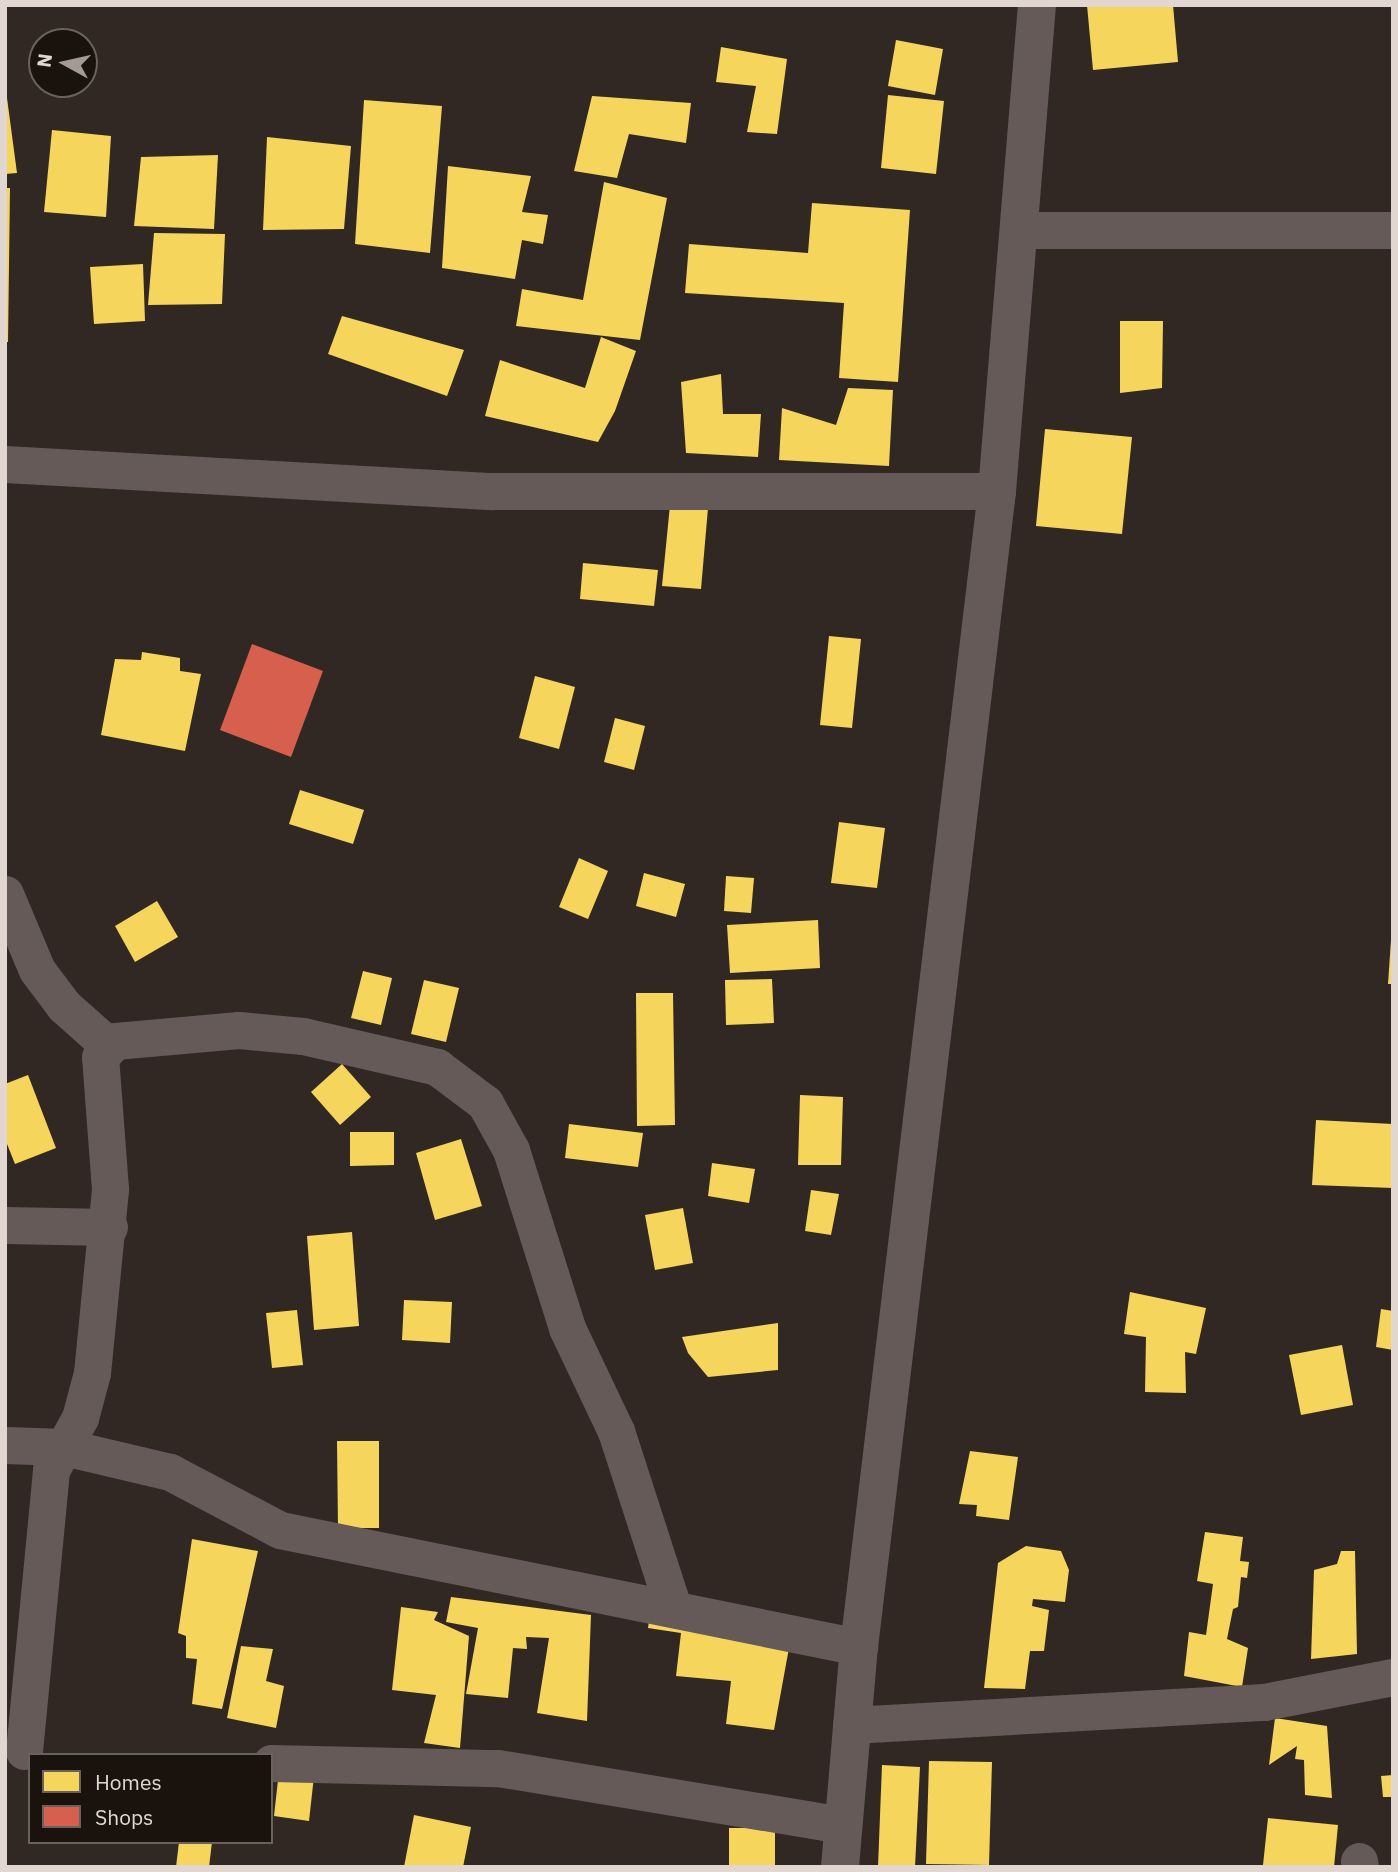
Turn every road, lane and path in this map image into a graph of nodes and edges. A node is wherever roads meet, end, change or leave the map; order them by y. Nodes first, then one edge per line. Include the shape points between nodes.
1 (1037, 5) edge
2 (1018, 230) junction
3 (1393, 230) edge
4 (5, 464) edge
5 (997, 492) junction
6 (5, 894) edge
7 (108, 1045) junction
8 (5, 1225) edge
9 (108, 1227) junction
10 (5, 1445) edge
11 (64, 1447) junction
12 (673, 1607) junction
13 (859, 1647) junction
14 (1393, 1677) edge
15 (851, 1725) junction
16 (26, 1751) edge
17 (273, 1763) edge
18 (842, 1825) junction
19 (840, 1867) edge

1 - 2 street
2 - 3 street
2 - 5 street
4 - 5 street via 492,491
5 - 13 street
6 - 7 street via 37,970 64,1006
7 - 9 street via 100,1057
7 - 12 street via 239,1030 303,1036 437,1067 485,1103 512,1150 566,1328 616,1431
8 - 9 street
9 - 11 street via 92,1373 80,1418
10 - 11 street
11 - 12 street via 170,1472 280,1530
11 - 16 street via 51,1470
12 - 13 street
13 - 15 street
14 - 15 street via 1264,1702
15 - 18 street
17 - 18 street via 498,1768
18 - 19 street

